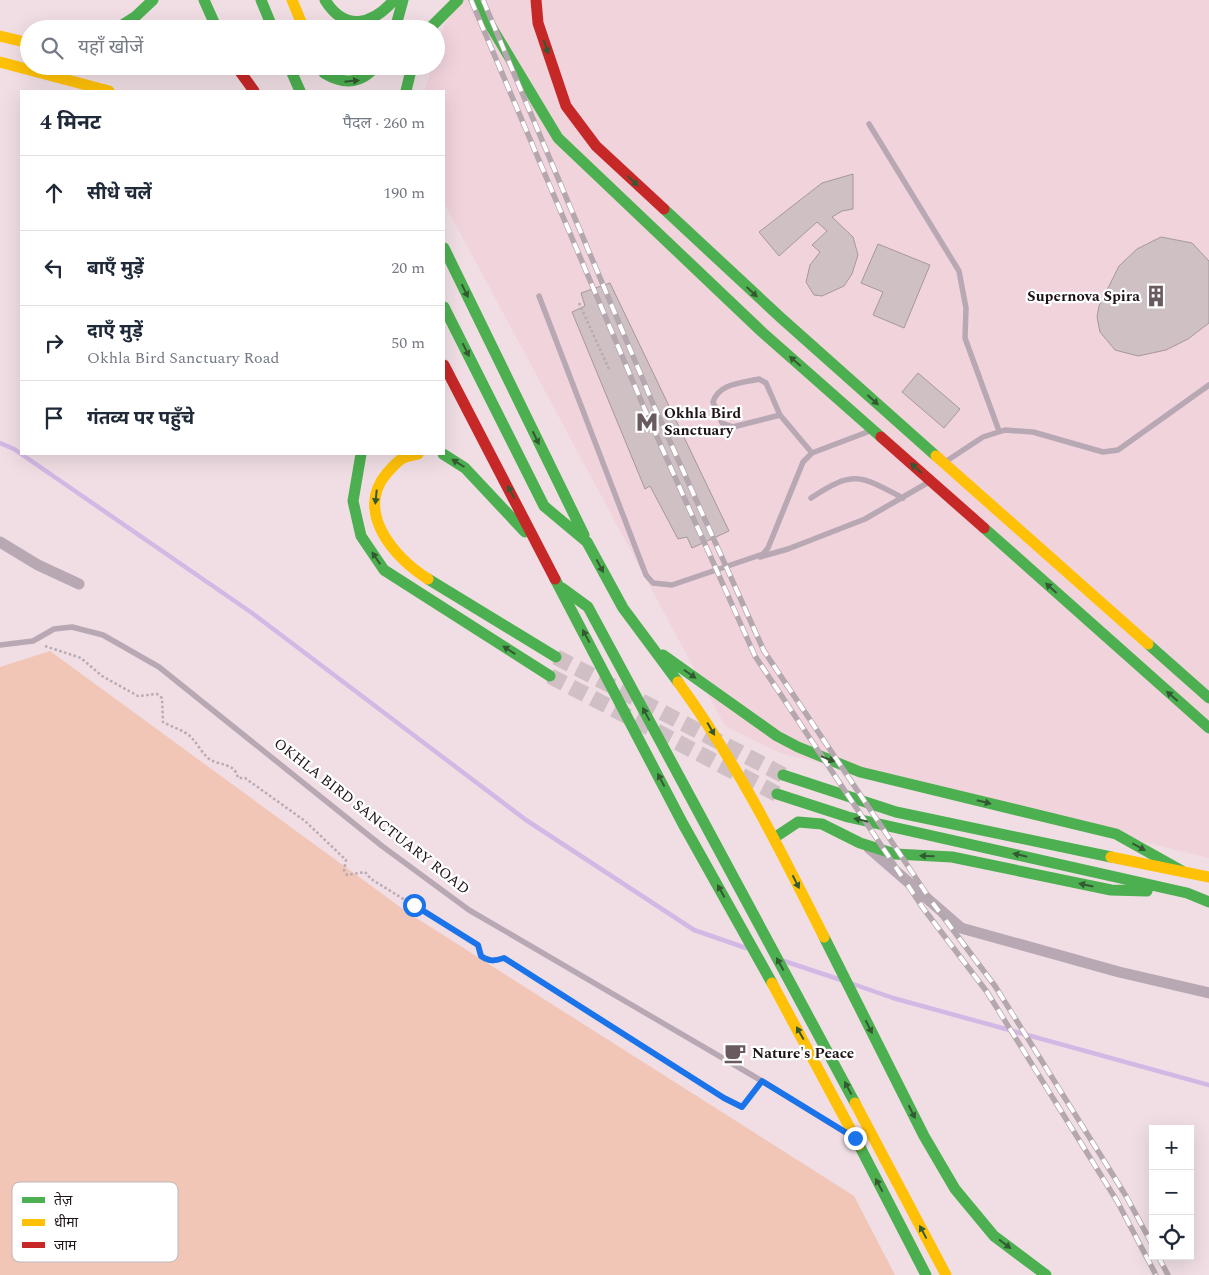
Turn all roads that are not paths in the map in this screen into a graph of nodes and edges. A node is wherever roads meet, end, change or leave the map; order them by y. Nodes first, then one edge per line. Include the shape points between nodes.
1 (153, 0) edge
2 (204, 0) edge
3 (261, 0) edge
4 (292, 0) edge
5 (325, 0) edge
6 (394, 0) edge
7 (404, 0) edge
8 (458, 0) edge
9 (475, 0) edge
10 (536, 0) edge
11 (130, 20) edge
12 (213, 20) edge
13 (269, 20) edge
14 (300, 20) edge
15 (347, 20) edge
16 (365, 20) edge
17 (398, 20) edge
18 (438, 20) edge
19 (0, 36) edge
20 (20, 41) edge
21 (0, 62) edge
22 (20, 67) edge
23 (49, 75) edge
24 (242, 75) edge
25 (293, 75) edge
26 (325, 75) edge
27 (328, 75) edge
28 (367, 75) edge
29 (410, 75) edge
30 (105, 90) edge
31 (253, 90) edge
32 (300, 90) edge
33 (333, 90) edge
34 (406, 90) edge
35 (869, 124) dead end
36 (445, 250) edge
37 (539, 296) dead end
38 (445, 309) edge
39 (445, 368) edge
40 (1209, 385) edge
41 (780, 415) junction
42 (874, 430) junction
43 (999, 431) junction
44 (812, 453) junction
45 (361, 455) edge
46 (412, 455) edge
47 (445, 455) edge
48 (943, 463) junction
49 (931, 481) junction
50 (811, 498) dead end
51 (903, 498) junction
52 (0, 542) edge
53 (587, 542) junction
54 (540, 548) junction
55 (757, 558) junction
56 (79, 584) dead end
57 (560, 587) junction
58 (0, 645) edge
59 (650, 646) junction
60 (556, 657) tunnel mouth
61 (550, 676) tunnel mouth
62 (1209, 698) edge
63 (1209, 728) edge
64 (783, 775) tunnel mouth
65 (777, 794) tunnel mouth
66 (774, 838) junction
67 (866, 845) junction
68 (1182, 871) junction
69 (1209, 877) edge
70 (1187, 892) junction
71 (1209, 902) edge
72 (1209, 993) edge
73 (837, 1068) junction
74 (824, 1076) junction
75 (855, 1138) junction
76 (926, 1275) edge
77 (946, 1275) edge
78 (1046, 1275) edge

1 - 11 main road
2 - 12 main road
3 - 13 main road
4 - 14 main road
5 - 15 main road via 336,15
6 - 16 main road via 376,17
7 - 17 main road
8 - 18 main road
42 -> 9 main road via 762,332 558,138
10 -> 48 main road via 538,23 566,106 596,146 780,318
19 - 20 main road
21 - 22 main road
23 - 30 main road
24 - 31 main road
25 - 32 main road
26 - 33 main road
27 -> 28 main road via 353,83
29 - 34 main road
35 - 43 lane via 959,271 966,308 965,338
36 -> 53 main road
37 - 55 lane via 646,575 652,583 672,585
38 -> 53 main road via 544,506
54 -> 39 main road
40 - 43 lane via 1112,452 1093,450 1018,429
41 - 41 lane via 733,427 722,423 713,402 716,393 725,386 759,378 766,383
41 - 44 lane
42 - 44 lane
49 -> 42 main road
43 - 48 lane via 982,437
44 - 55 lane via 796,475 768,548
61 -> 45 main road via 384,570 361,536 353,501
46 -> 60 main road via 401,457 378,483 374,517 384,538 420,574
54 -> 47 main road via 465,468
48 - 62 main road
49 - 51 lane
63 -> 49 main road
50 - 51 lane via 836,482 858,478 871,481
51 - 55 lane via 865,519
52 - 56 street
53 -> 59 main road via 623,608
54 - 57 main road
73 -> 57 main road via 588,606
74 -> 57 main road via 683,824
58 - 75 lane, OKHLA BIRD SANCTUARY ROAD via 33,641 54,629 72,627 104,635 159,667 382,846 469,910
59 -> 66 main road via 706,722
59 -> 68 main road via 777,736 798,747 860,772 1116,834
64 - 68 main road via 896,812
70 -> 65 main road via 848,817
66 - 67 main road via 798,822 822,824
66 -> 78 main road via 924,1136 955,1188 994,1236
70 -> 67 main road via 1111,890 952,857 895,854
67 - 72 street via 961,928 1119,972
68 - 69 main road
70 - 71 main road
73 - 74 main road
77 -> 73 main road
74 - 75 main road
76 -> 75 main road

